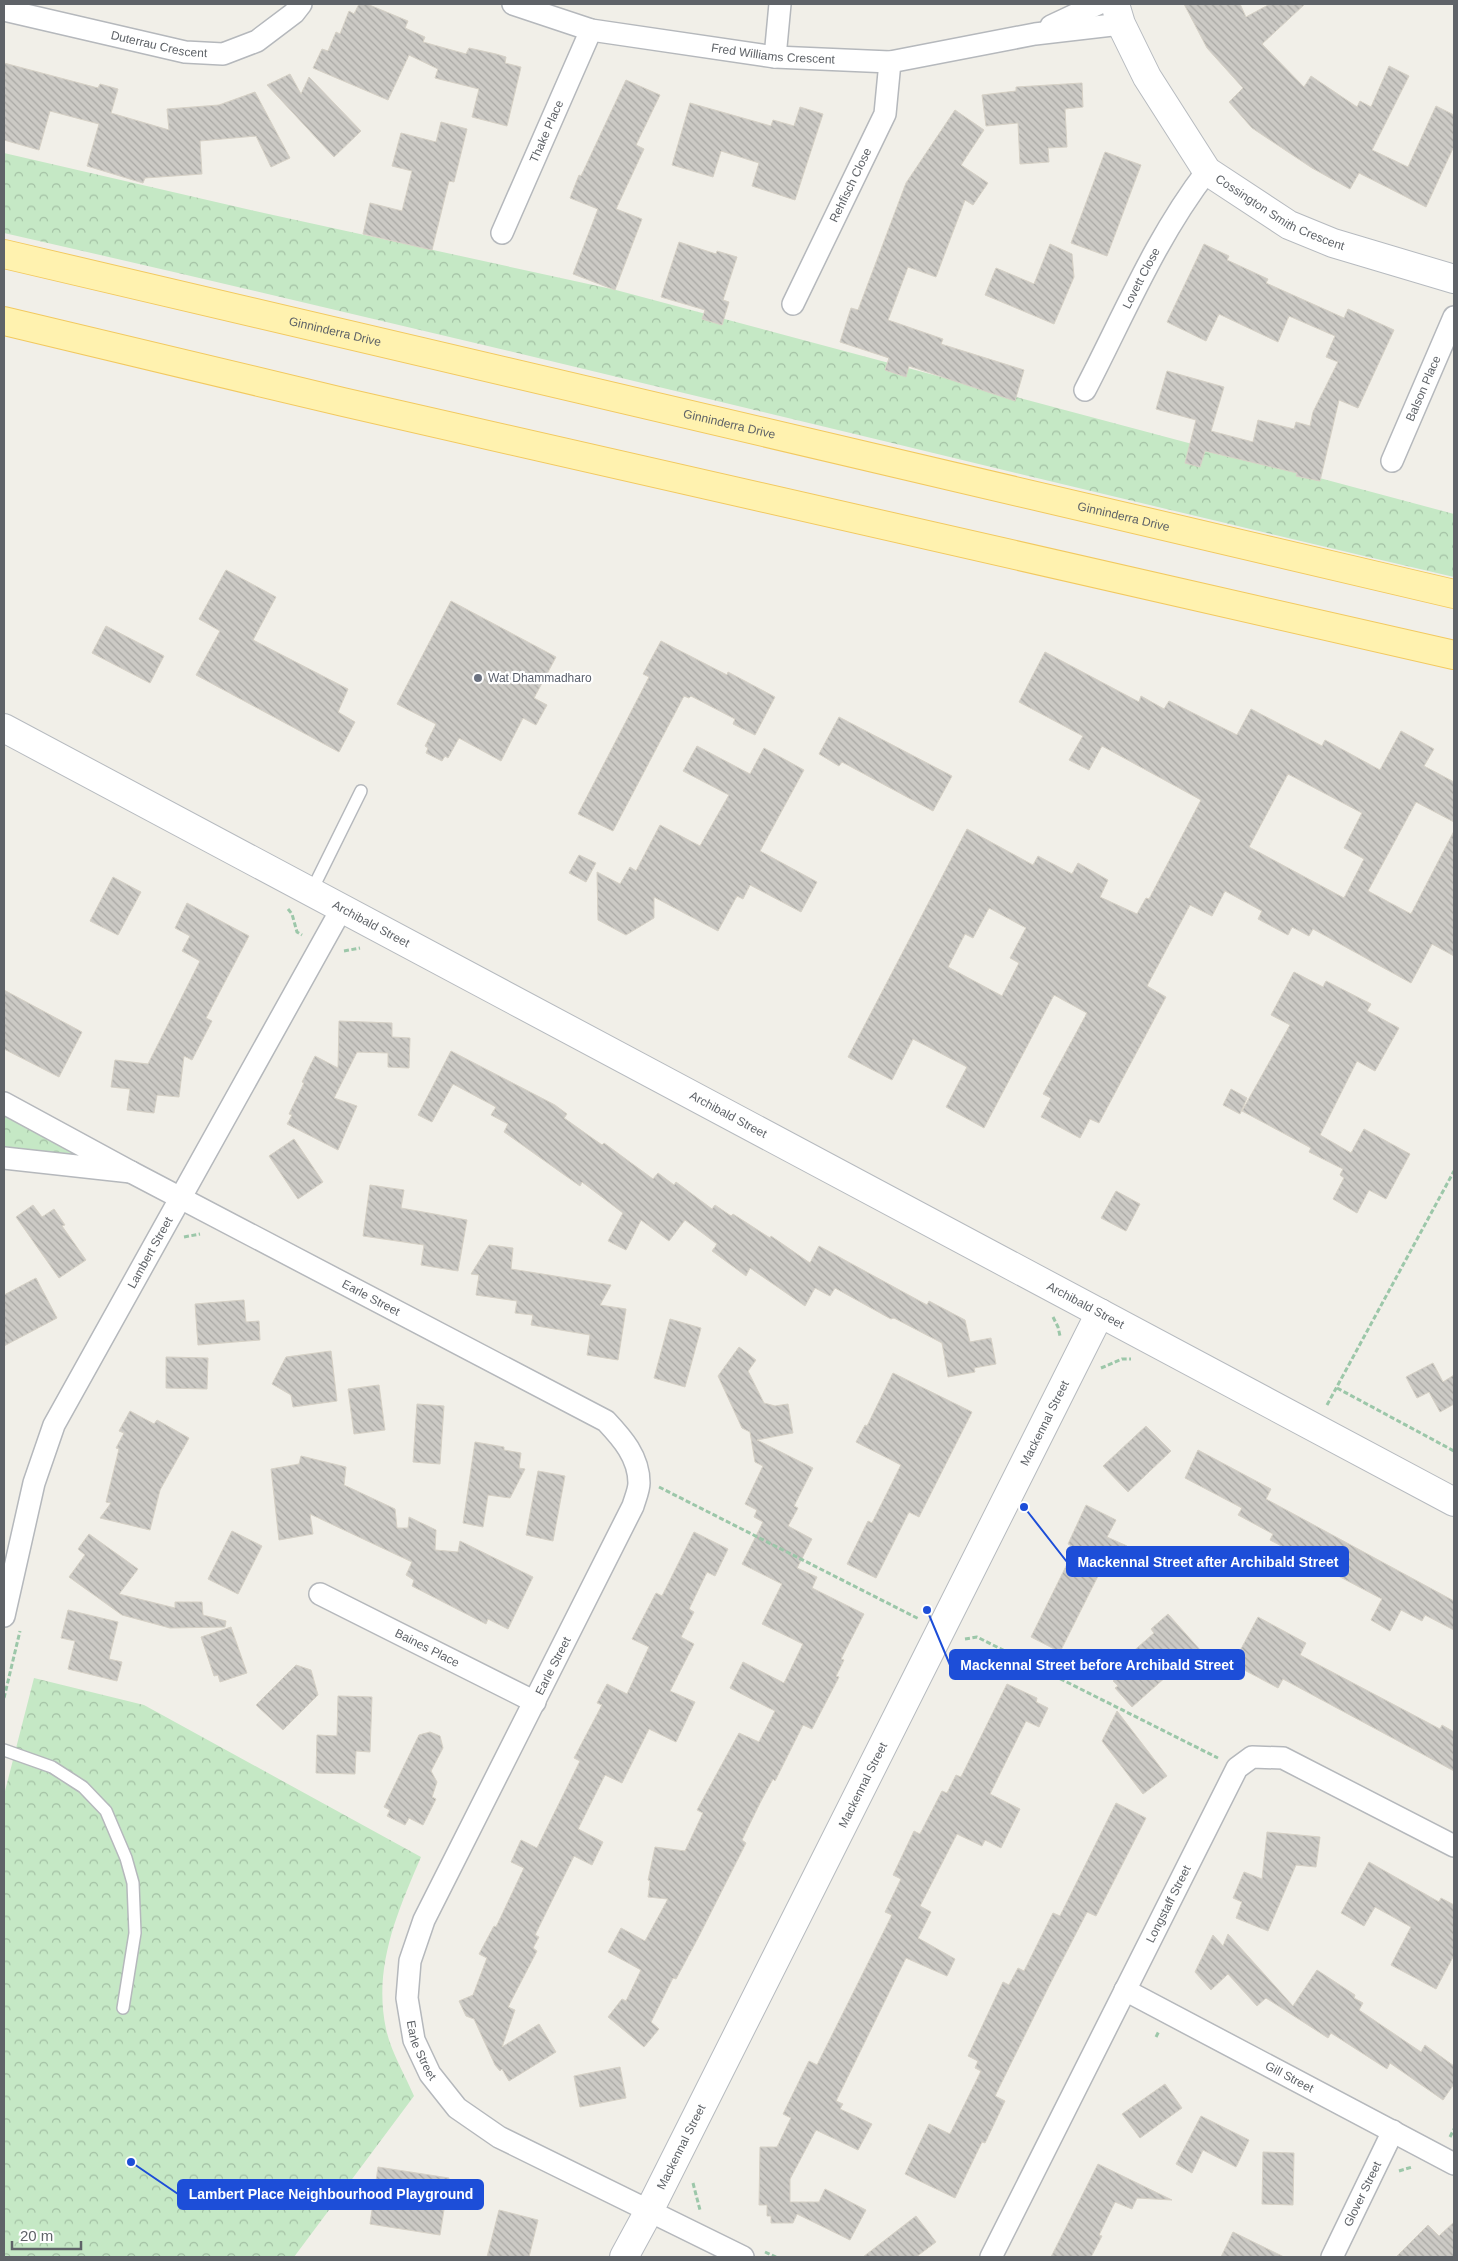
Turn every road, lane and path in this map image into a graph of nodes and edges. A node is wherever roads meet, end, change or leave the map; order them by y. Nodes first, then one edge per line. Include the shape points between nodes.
1 (301, 4) edge
2 (513, 4) edge
3 (780, 4) edge
4 (1098, 4) edge
5 (4, 10) edge
6 (1118, 14) edge
7 (591, 30) junction
8 (1035, 34) junction
9 (775, 57) junction
10 (890, 62) junction
11 (1207, 171) junction
12 (502, 233) dead end
13 (4, 254) edge
14 (1454, 279) edge
15 (793, 304) dead end
16 (1454, 317) edge
17 (4, 321) edge
18 (1085, 390) dead end
19 (1392, 461) dead end
20 (1454, 594) edge
21 (1454, 655) edge
22 (4, 728) edge
23 (361, 791) dead end
24 (311, 892) junction
25 (342, 908) junction
26 (4, 1103) edge
27 (4, 1158) edge
28 (1454, 1171) edge
29 (131, 1172) junction
30 (180, 1198) junction
31 (221, 1220) junction
32 (180, 1240) dead end
33 (1100, 1313) junction
34 (1336, 1388) junction
35 (1315, 1427) junction
36 (1454, 1451) edge
37 (656, 1486) dead end
38 (1454, 1502) edge
39 (11, 1549) edge
40 (320, 1594) dead end
41 (13, 1620) edge
42 (941, 1630) junction
43 (4, 1698) edge
44 (534, 1702) junction
45 (4, 1750) edge
46 (1236, 1768) junction
47 (1454, 1846) edge
48 (1125, 1990) junction
49 (123, 2008) dead end
50 (1393, 2132) junction
51 (1454, 2164) edge
52 (1422, 2169) dead end
53 (1395, 2175) dead end
54 (649, 2211) junction
55 (624, 2257) edge
56 (743, 2257) edge
57 (991, 2257) edge
58 (1332, 2257) edge

1 - 5 street, Duterrau Crescent via 257,41 223,54 185,52
2 - 7 street, Fred Williams Crescent
3 - 9 street
4 - 8 street, Fred Williams Crescent
6 - 8 street, Fred Williams Crescent
6 - 11 street, Cossington Smith Crescent via 1147,77
7 - 9 street, Fred Williams Crescent
7 - 12 street, Thake Place
8 - 10 street, Fred Williams Crescent
9 - 10 street, Fred Williams Crescent
10 - 15 street, Rehfisch Close via 885,114
11 - 14 street, Cossington Smith Crescent via 1289,225 1333,243
11 - 18 street, Lovett Close via 1189,194 1158,248
13 - 20 main road, Ginninderra Drive
16 - 19 street, Balson Place
17 - 21 main road
22 - 24 street, Archibald Street
23 - 24 lane
24 - 25 street, Archibald Street
25 - 30 street, Lambert Street
25 - 33 street, Archibald Street
26 - 29 street, Earle Street
27 - 29 street, Earle Street
28 - 34 path
29 - 30 street, Earle Street
30 - 31 street, Earle Street
30 - 39 street, Lambert Street via 54,1425
31 - 32 path via 207,1234
31 - 44 street, Earle Street via 606,1421 626,1441 639,1483 633,1506
33 - 35 street, Archibald Street
33 - 42 street, Mackennal Street
34 - 35 path
34 - 36 path
35 - 38 street, Archibald Street
37 - 42 path
39 - 41 street, Lambert Street
40 - 44 street, Baines Place
41 - 43 path
42 - 46 path via 959,1640 977,1637
42 - 54 street, Mackennal Street
44 - 54 street, Earle Street via 424,1920 410,1961 407,1998 414,2040 430,2074 457,2108 499,2137
45 - 49 lane via 52,1767 83,1787 106,1811 133,1883 136,1933
46 - 47 street via 1252,1758 1283,1758
46 - 48 street, Longstaff Street
48 - 50 street, Gill Street
48 - 57 street, Longstaff Street
50 - 51 street, Gill Street
50 - 58 street, Glover Street
52 - 53 path via 1412,2167
54 - 55 street, Mackennal Street
54 - 56 street, Earle Street

